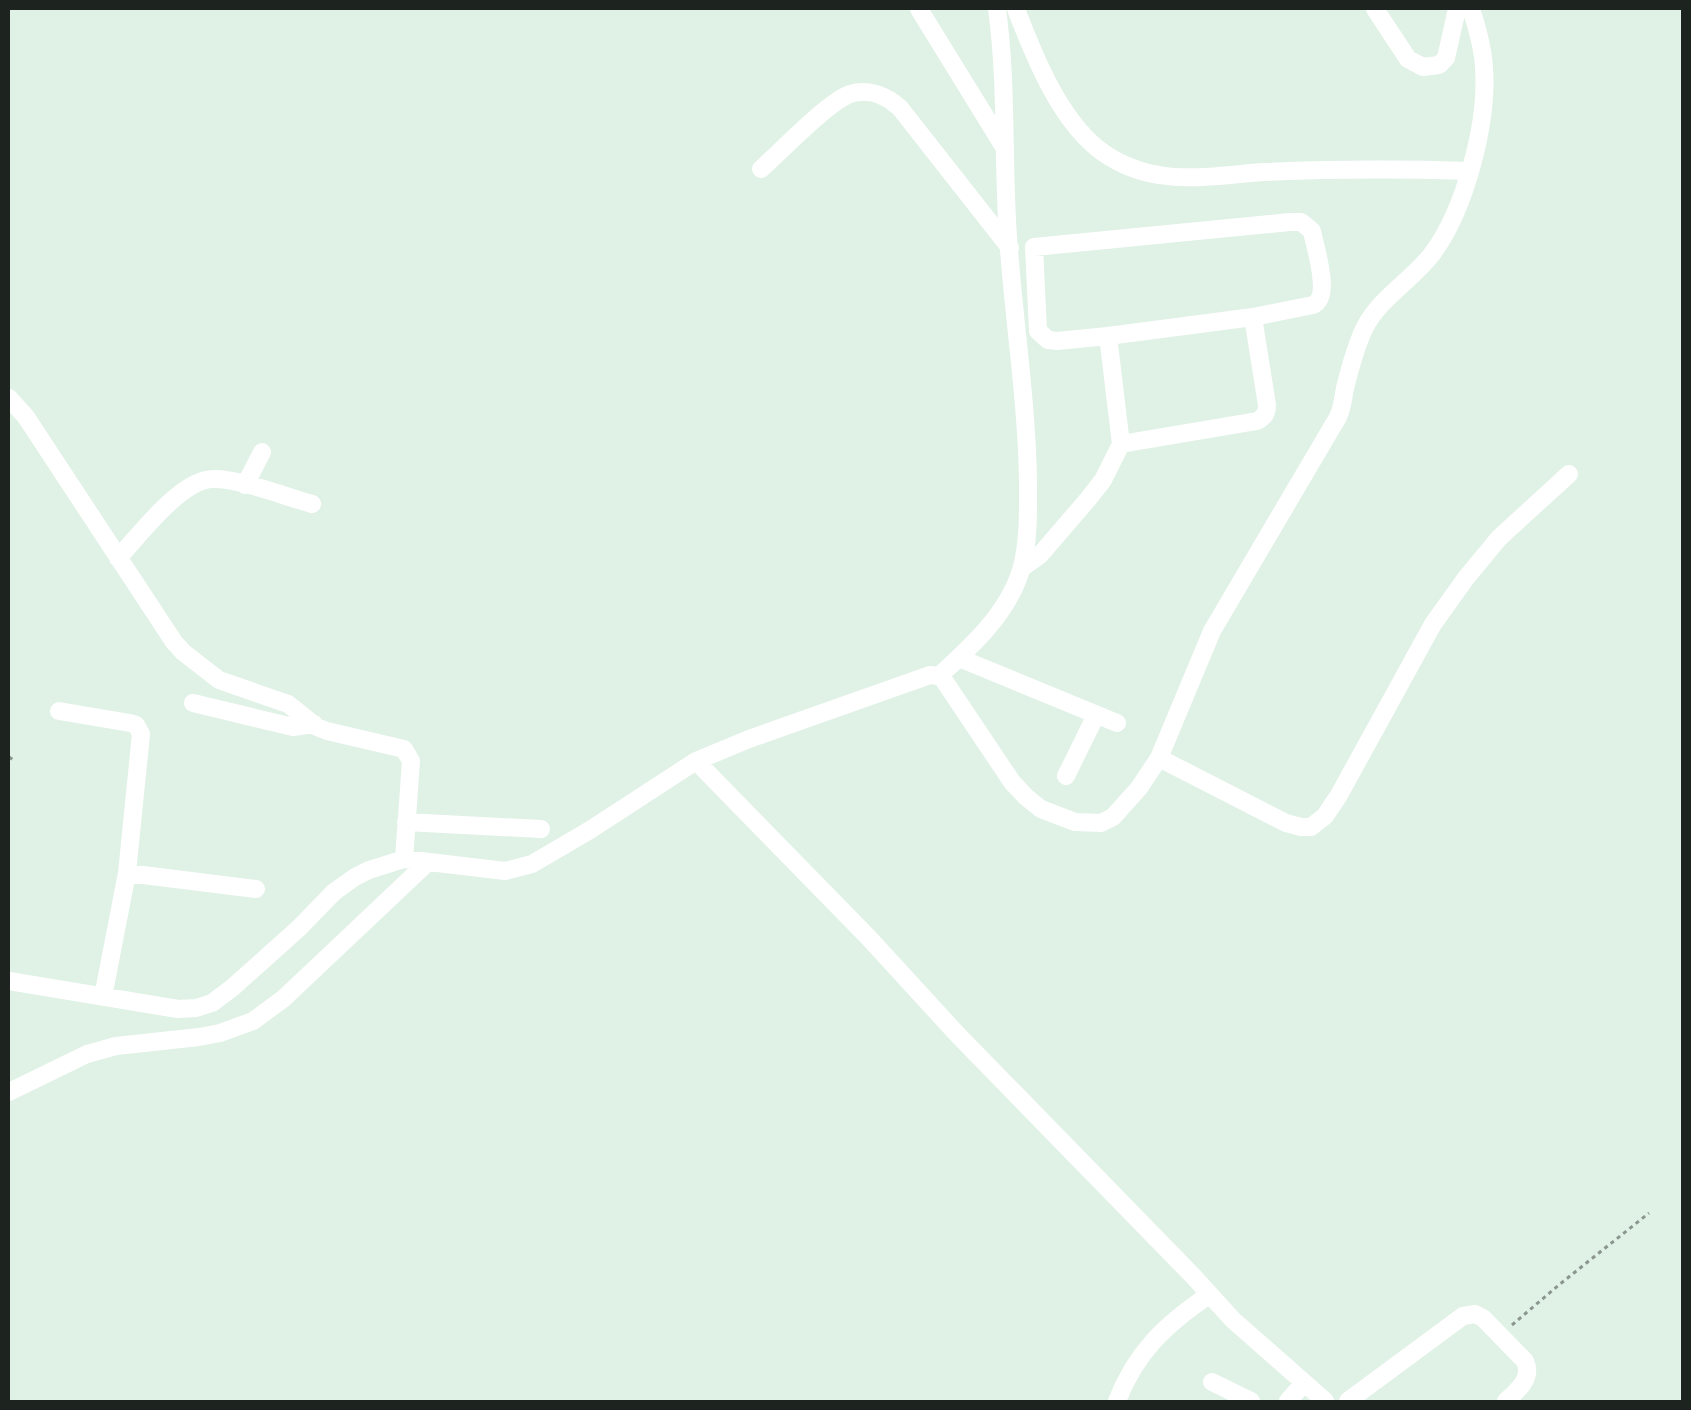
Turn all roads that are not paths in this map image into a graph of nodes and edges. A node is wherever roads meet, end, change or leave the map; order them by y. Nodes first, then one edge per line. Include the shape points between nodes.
1 (919, 9) edge
2 (997, 9) edge
3 (1016, 9) edge
4 (1376, 9) edge
5 (1457, 9) edge
6 (1471, 9) edge
7 (1005, 149) junction
8 (761, 168) dead end
9 (1470, 171) junction
10 (1034, 247) junction
11 (1008, 248) junction
12 (1254, 317) junction
13 (1108, 336) junction
14 (9, 398) edge
15 (1121, 444) junction
16 (262, 452) dead end
17 (1569, 474) dead end
18 (245, 485) junction
19 (312, 504) dead end
20 (118, 558) junction
21 (1022, 568) junction
22 (959, 658) junction
23 (939, 676) junction
24 (193, 703) dead end
25 (59, 711) dead end
26 (1096, 715) junction
27 (1117, 723) dead end
28 (314, 724) junction
29 (1159, 758) junction
30 (696, 761) junction
31 (1066, 776) dead end
32 (406, 822) junction
33 (541, 829) dead end
34 (404, 859) junction
35 (427, 863) junction
36 (127, 873) junction
37 (256, 890) dead end
38 (9, 981) edge
39 (103, 996) junction
40 (9, 1092) edge
41 (1209, 1295) junction
42 (1212, 1382) dead end
43 (1304, 1383) junction
44 (1117, 1401) edge
45 (1252, 1401) edge
46 (1288, 1401) edge
47 (1325, 1401) edge
48 (1348, 1401) edge
49 (1506, 1401) edge

1 - 7 street
2 - 7 street via 1002,47
3 - 9 street via 1036,60 1081,132 1098,149 1129,167 1160,175 1197,177 1264,172
4 - 5 street via 1408,59 1423,67 1439,64 1446,58
6 - 9 street via 1484,67 1482,116
7 - 11 street
8 - 11 street via 835,102 851,94 877,93 900,108
9 - 29 street via 1461,200 1440,242 1365,326 1346,383 1342,408 1212,630
10 - 11 street
10 - 12 street via 1290,222 1306,225 1312,232 1323,291 1321,298 1308,307
10 - 13 street via 1038,331 1041,336 1057,341
11 - 21 street via 1028,441 1028,521
12 - 13 street
12 - 15 street via 1266,415 1257,422
13 - 15 street
14 - 20 street via 26,417
15 - 21 street via 1090,498 1040,554
16 - 18 street
17 - 29 street via 1498,538 1466,578 1433,624 1339,795 1318,822 1302,828 1286,823
18 - 19 street
18 - 20 street via 212,479 194,484
20 - 28 street via 183,652 219,680 288,704
21 - 22 street via 1003,607
22 - 23 street
22 - 26 street
23 - 29 street via 1012,782 1042,809 1055,816 1089,823 1101,823 1113,817 1139,788
23 - 30 street via 930,675
24 - 28 street via 293,727
25 - 36 street via 130,723 139,728 142,742
26 - 27 street
26 - 31 street
28 - 32 street via 334,733 396,747 408,754 411,761
30 - 35 street via 532,864 505,871
30 - 41 street
32 - 33 street
32 - 34 street
34 - 35 street
34 - 39 street via 369,870 334,892 299,928 212,1002 196,1008 178,1009
35 - 40 street via 283,999 253,1021 220,1033 116,1046 88,1054 51,1069
36 - 37 street
36 - 39 street
38 - 39 street
41 - 43 street
41 - 44 street via 1170,1323 1139,1356
42 - 45 street
43 - 46 street
43 - 47 street
48 - 49 street via 1470,1314 1480,1316 1525,1361 1528,1368 1519,1389

